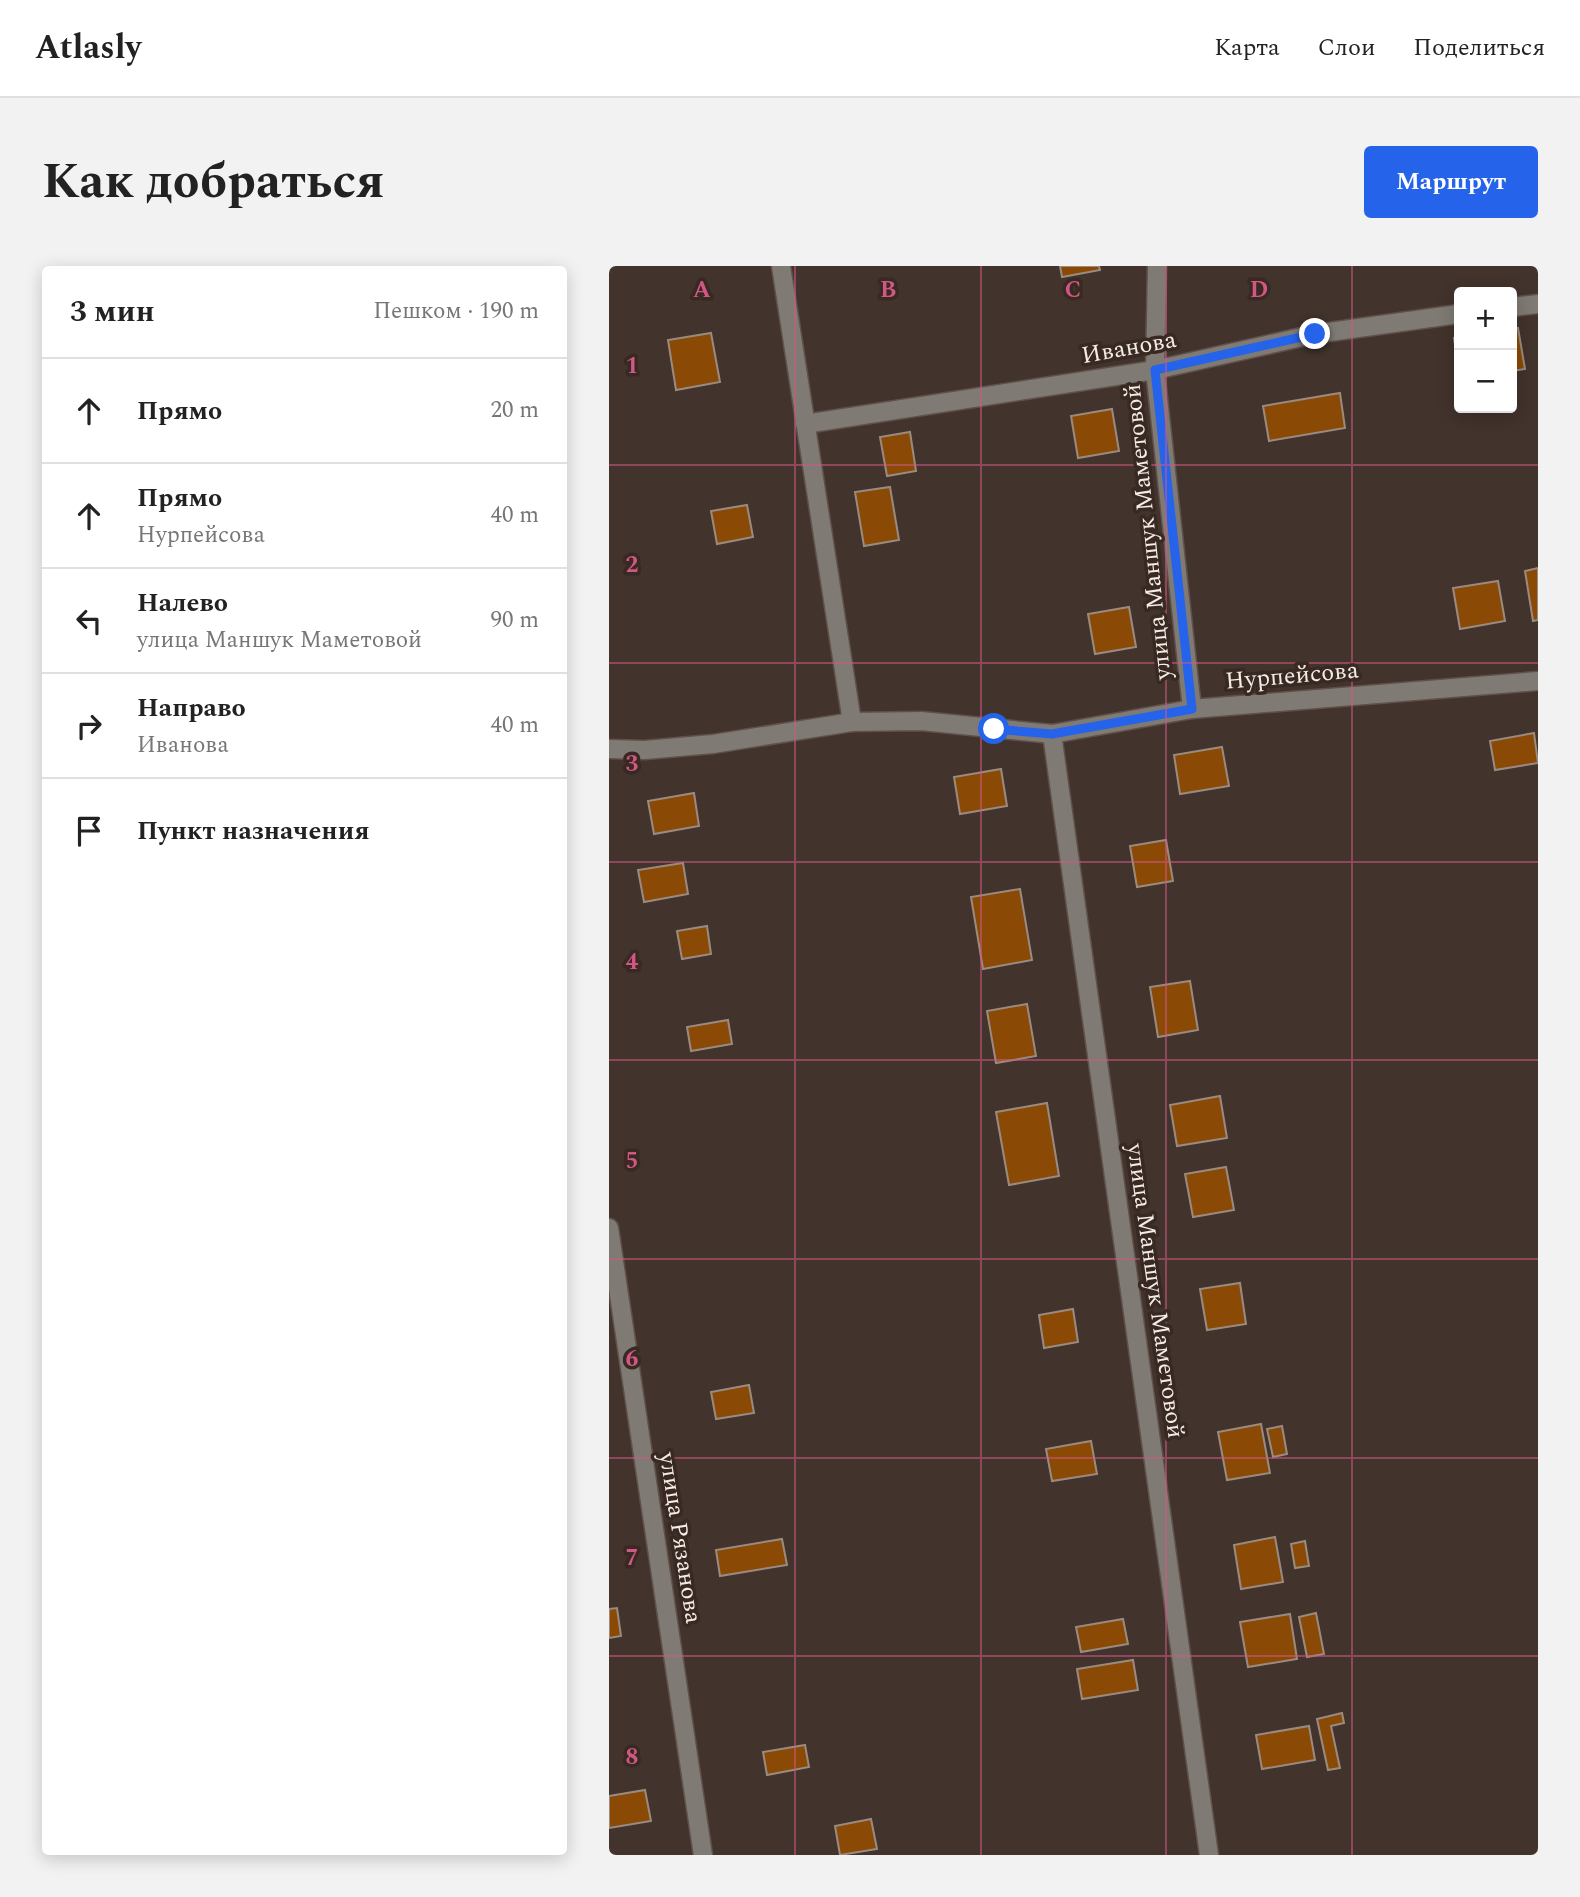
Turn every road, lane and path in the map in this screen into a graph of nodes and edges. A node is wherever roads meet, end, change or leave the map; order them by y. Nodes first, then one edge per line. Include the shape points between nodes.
1 (781, 266) edge
2 (1157, 266) edge
3 (1538, 304) edge
4 (1517, 306) edge
5 (1454, 315) edge
6 (1155, 370) junction
7 (805, 424) junction
8 (1538, 681) edge
9 (1192, 709) junction
10 (852, 722) junction
11 (1052, 734) junction
12 (609, 749) edge
13 (609, 1228) edge
14 (703, 1855) edge
15 (1209, 1855) edge

1 - 7 street
2 - 6 street, улица Маншук Маметовой
3 - 4 street
5 - 6 street, Иванова via 1315,334
6 - 7 street, Иванова
6 - 9 street, улица Маншук Маметовой
7 - 10 street
8 - 9 street, Нурпейсова
9 - 11 street, Нурпейсова
10 - 11 street, Нурпейсова via 921,721
10 - 12 street, Нурпейсова via 713,744
11 - 15 street, улица Маншук Маметовой
13 - 14 street, улица Рязанова

